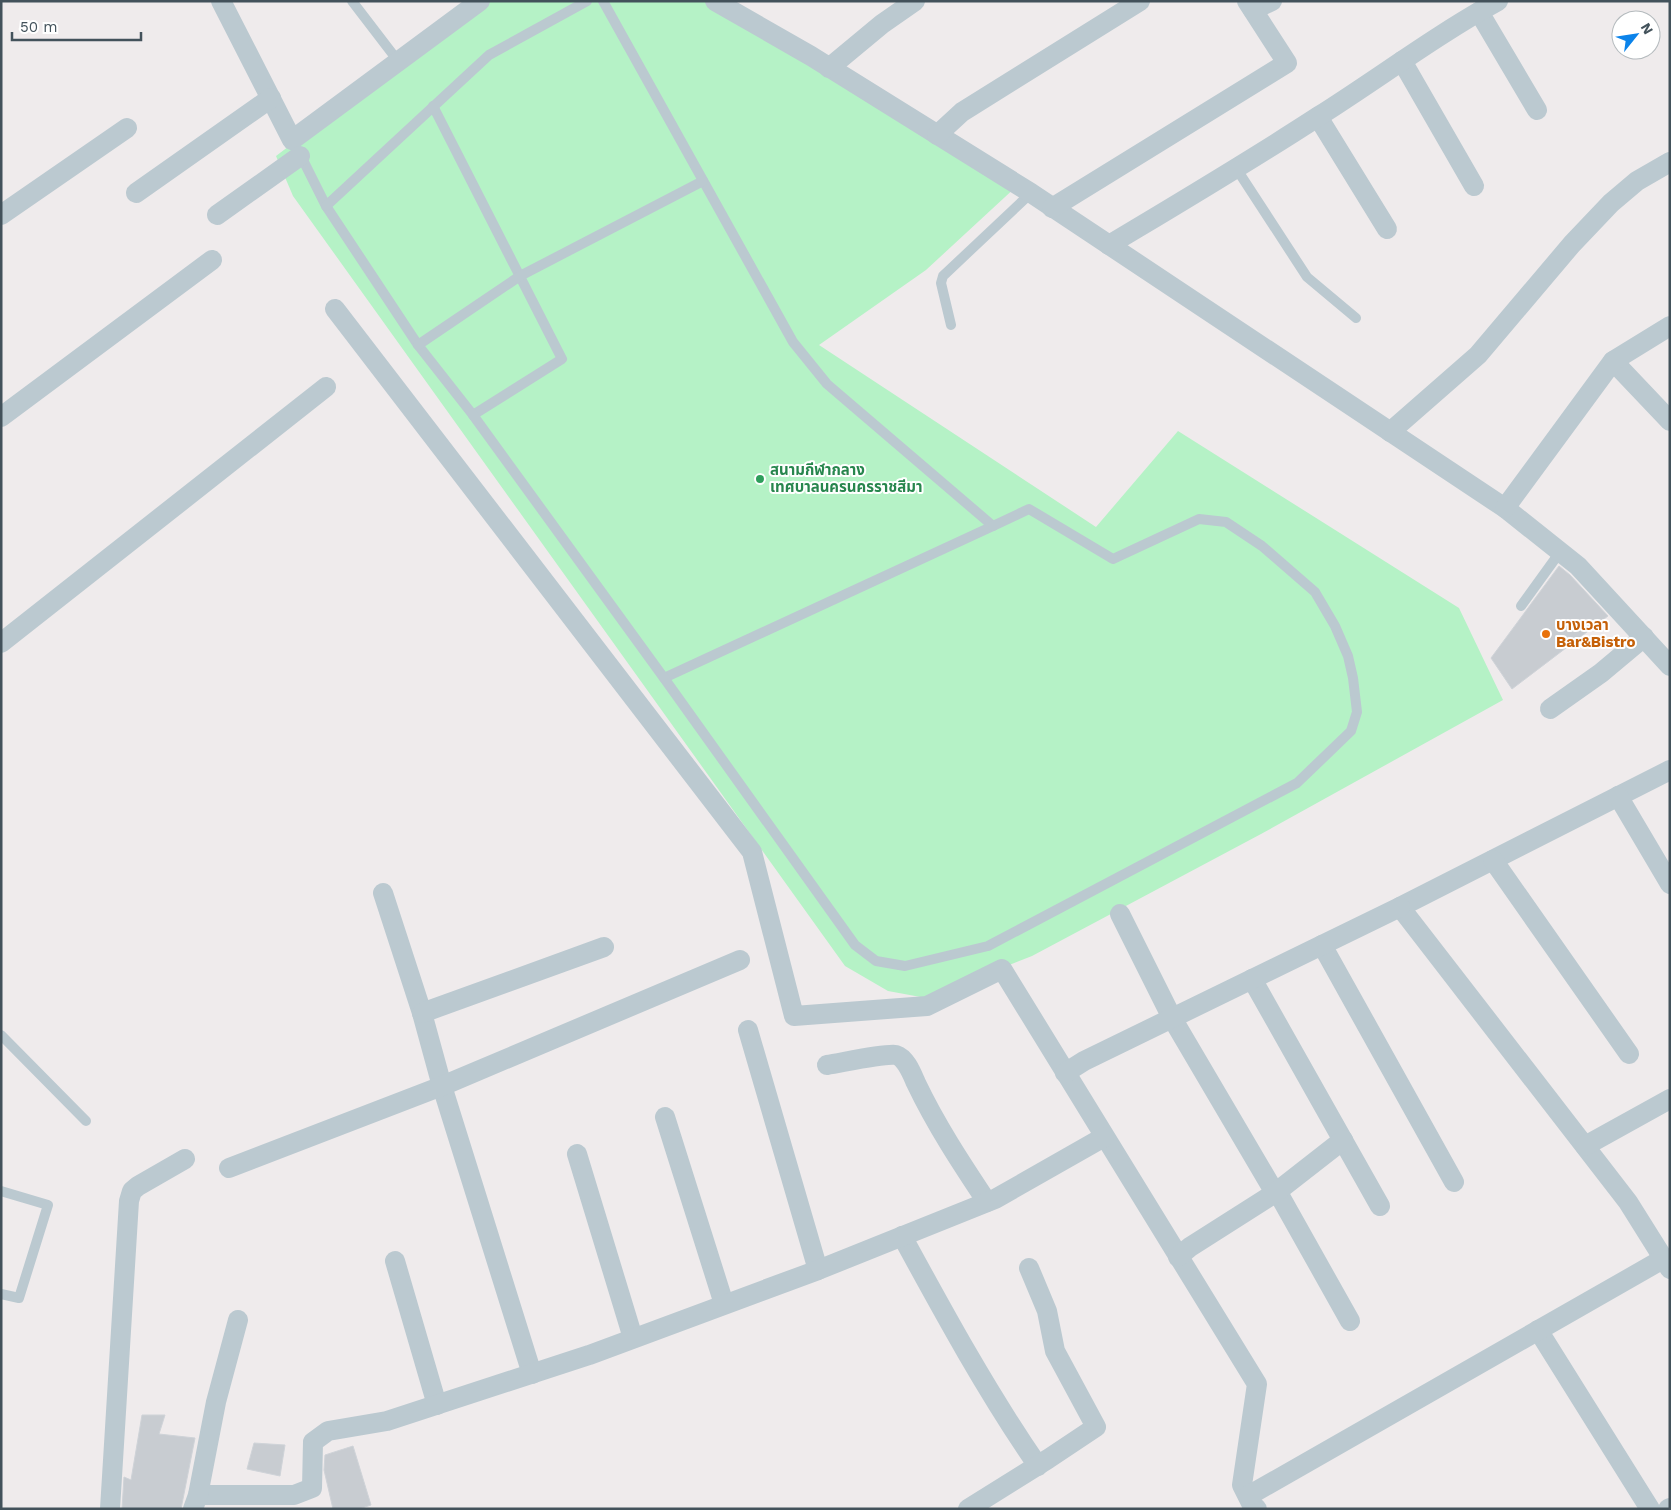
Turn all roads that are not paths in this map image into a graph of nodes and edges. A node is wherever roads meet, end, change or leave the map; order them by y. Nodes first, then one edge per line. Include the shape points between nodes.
1 (222, 1) edge
2 (353, 1) edge
3 (480, 1) edge
4 (586, 1) edge
5 (603, 1) edge
6 (716, 1) edge
7 (915, 1) edge
8 (1140, 1) edge
9 (1272, 1) edge
10 (1498, 1) edge
11 (1250, 6) edge
12 (1479, 12) junction
13 (398, 61) junction
14 (1402, 61) junction
15 (829, 68) junction
16 (271, 98) junction
17 (433, 106) junction
18 (1537, 110) dead end
19 (1318, 117) junction
20 (127, 128) dead end
21 (936, 135) junction
22 (296, 148) junction
23 (1670, 162) edge
24 (1236, 168) junction
25 (703, 181) junction
26 (1474, 186) dead end
27 (136, 193) dead end
28 (1031, 193) junction
29 (326, 206) junction
30 (1052, 208) junction
31 (1, 215) edge
32 (217, 216) dead end
33 (1387, 229) dead end
34 (1109, 245) junction
35 (212, 260) dead end
36 (520, 276) junction
37 (335, 309) dead end
38 (1356, 318) dead end
39 (951, 326) dead end
40 (1670, 326) edge
41 (418, 345) junction
42 (1613, 361) junction
43 (326, 387) dead end
44 (473, 415) junction
45 (1, 417) edge
46 (1670, 421) edge
47 (1390, 432) junction
48 (1505, 508) junction
49 (993, 526) junction
50 (1560, 552) junction
51 (1521, 606) dead end
52 (1644, 637) junction
53 (1, 643) edge
54 (1670, 666) edge
55 (664, 678) junction
56 (1550, 709) dead end
57 (1670, 770) edge
58 (1618, 796) junction
59 (1492, 860) junction
60 (1670, 884) edge
61 (383, 893) dead end
62 (1400, 907) junction
63 (1120, 914) dead end
64 (1322, 945) junction
65 (604, 947) dead end
66 (740, 960) dead end
67 (1252, 979) junction
68 (422, 1013) junction
69 (1172, 1018) junction
70 (748, 1030) dead end
71 (1, 1035) edge
72 (1629, 1054) dead end
73 (827, 1065) dead end
74 (1065, 1073) junction
75 (442, 1086) junction
76 (1670, 1099) edge
77 (665, 1117) dead end
78 (86, 1120) dead end
79 (1104, 1137) junction
80 (1343, 1140) junction
81 (1585, 1146) junction
82 (577, 1154) dead end
83 (184, 1159) dead end
84 (229, 1168) dead end
85 (1454, 1182) dead end
86 (1, 1191) edge
87 (1276, 1192) junction
88 (987, 1202) junction
89 (1380, 1206) dead end
90 (902, 1236) junction
91 (1178, 1257) junction
92 (395, 1261) dead end
93 (1667, 1264) edge
94 (1028, 1268) dead end
95 (818, 1270) junction
96 (1, 1294) edge
97 (724, 1304) junction
98 (238, 1320) dead end
99 (1350, 1321) dead end
100 (1538, 1330) junction
101 (632, 1338) junction
102 (532, 1374) junction
103 (437, 1405) junction
104 (1038, 1466) junction
105 (195, 1502) edge
106 (1252, 1503) edge
107 (110, 1509) edge
108 (968, 1509) edge
109 (1650, 1509) edge

1 - 16 street
2 - 13 lane
3 - 13 street
4 - 17 lane via 489,55
5 - 25 lane
6 - 15 street
7 - 15 street
8 - 21 street via 962,112
9 - 11 street
10 - 12 street
11 - 30 street via 1287,63
12 - 14 street
12 - 18 street
13 - 22 street
14 - 19 street
14 - 26 street
15 - 21 street
16 - 22 street
16 - 27 street
17 - 29 lane
17 - 36 lane
19 - 24 street
19 - 33 street
20 - 31 street
21 - 28 street
22 - 29 lane
22 - 32 street
23 - 47 street via 1637,181 1611,203 1478,355
24 - 34 street
24 - 38 lane via 1306,277
25 - 36 lane
25 - 49 lane via 793,342 827,384
28 - 30 street
28 - 39 lane via 943,276 941,283
29 - 41 lane
30 - 34 street
34 - 47 street
35 - 45 street
36 - 41 lane
36 - 44 lane via 562,359
37 - 74 street via 752,852 794,1016 927,1006 1002,969
40 - 42 street
41 - 44 lane
42 - 46 street
42 - 48 street
43 - 53 street
44 - 55 lane
47 - 48 street
48 - 50 street
49 - 55 lane
49 - 55 lane via 1029,509 1113,558 1199,519 1226,522 1262,546 1315,592 1348,656 1357,712 1351,731 1297,783 1006,937 988,946 905,966 876,960 855,945
50 - 51 lane
50 - 52 street via 1578,566
52 - 54 street
52 - 56 street
57 - 58 street
58 - 59 street
58 - 60 street
59 - 62 street
59 - 72 street
61 - 68 street
62 - 64 street
62 - 81 street
63 - 69 street
64 - 67 street
64 - 85 street
65 - 68 street
66 - 75 street
67 - 69 street
67 - 80 street
68 - 75 street
69 - 74 street
69 - 87 street
70 - 95 street
71 - 78 lane
73 - 88 street via 896,1055 901,1058 932,1115
74 - 79 street
75 - 84 street
75 - 102 street
76 - 81 street
77 - 97 street
79 - 88 street
79 - 91 street
80 - 87 street
80 - 89 street
81 - 93 street via 1628,1202
82 - 101 street
83 - 107 street via 132,1191
86 - 96 lane via 48,1206 19,1298
87 - 91 street
87 - 99 street
88 - 90 street
90 - 95 street
90 - 104 street via 1008,1424
91 - 106 street via 1257,1384 1242,1485
92 - 103 street
93 - 100 street
94 - 104 street via 1047,1311 1055,1351 1096,1427
95 - 97 street
97 - 101 street
98 - 105 street via 216,1402
100 - 106 street
100 - 109 street
101 - 102 street
102 - 103 street
103 - 105 street via 387,1421 328,1431 313,1442 312,1488 294,1495
104 - 108 street

